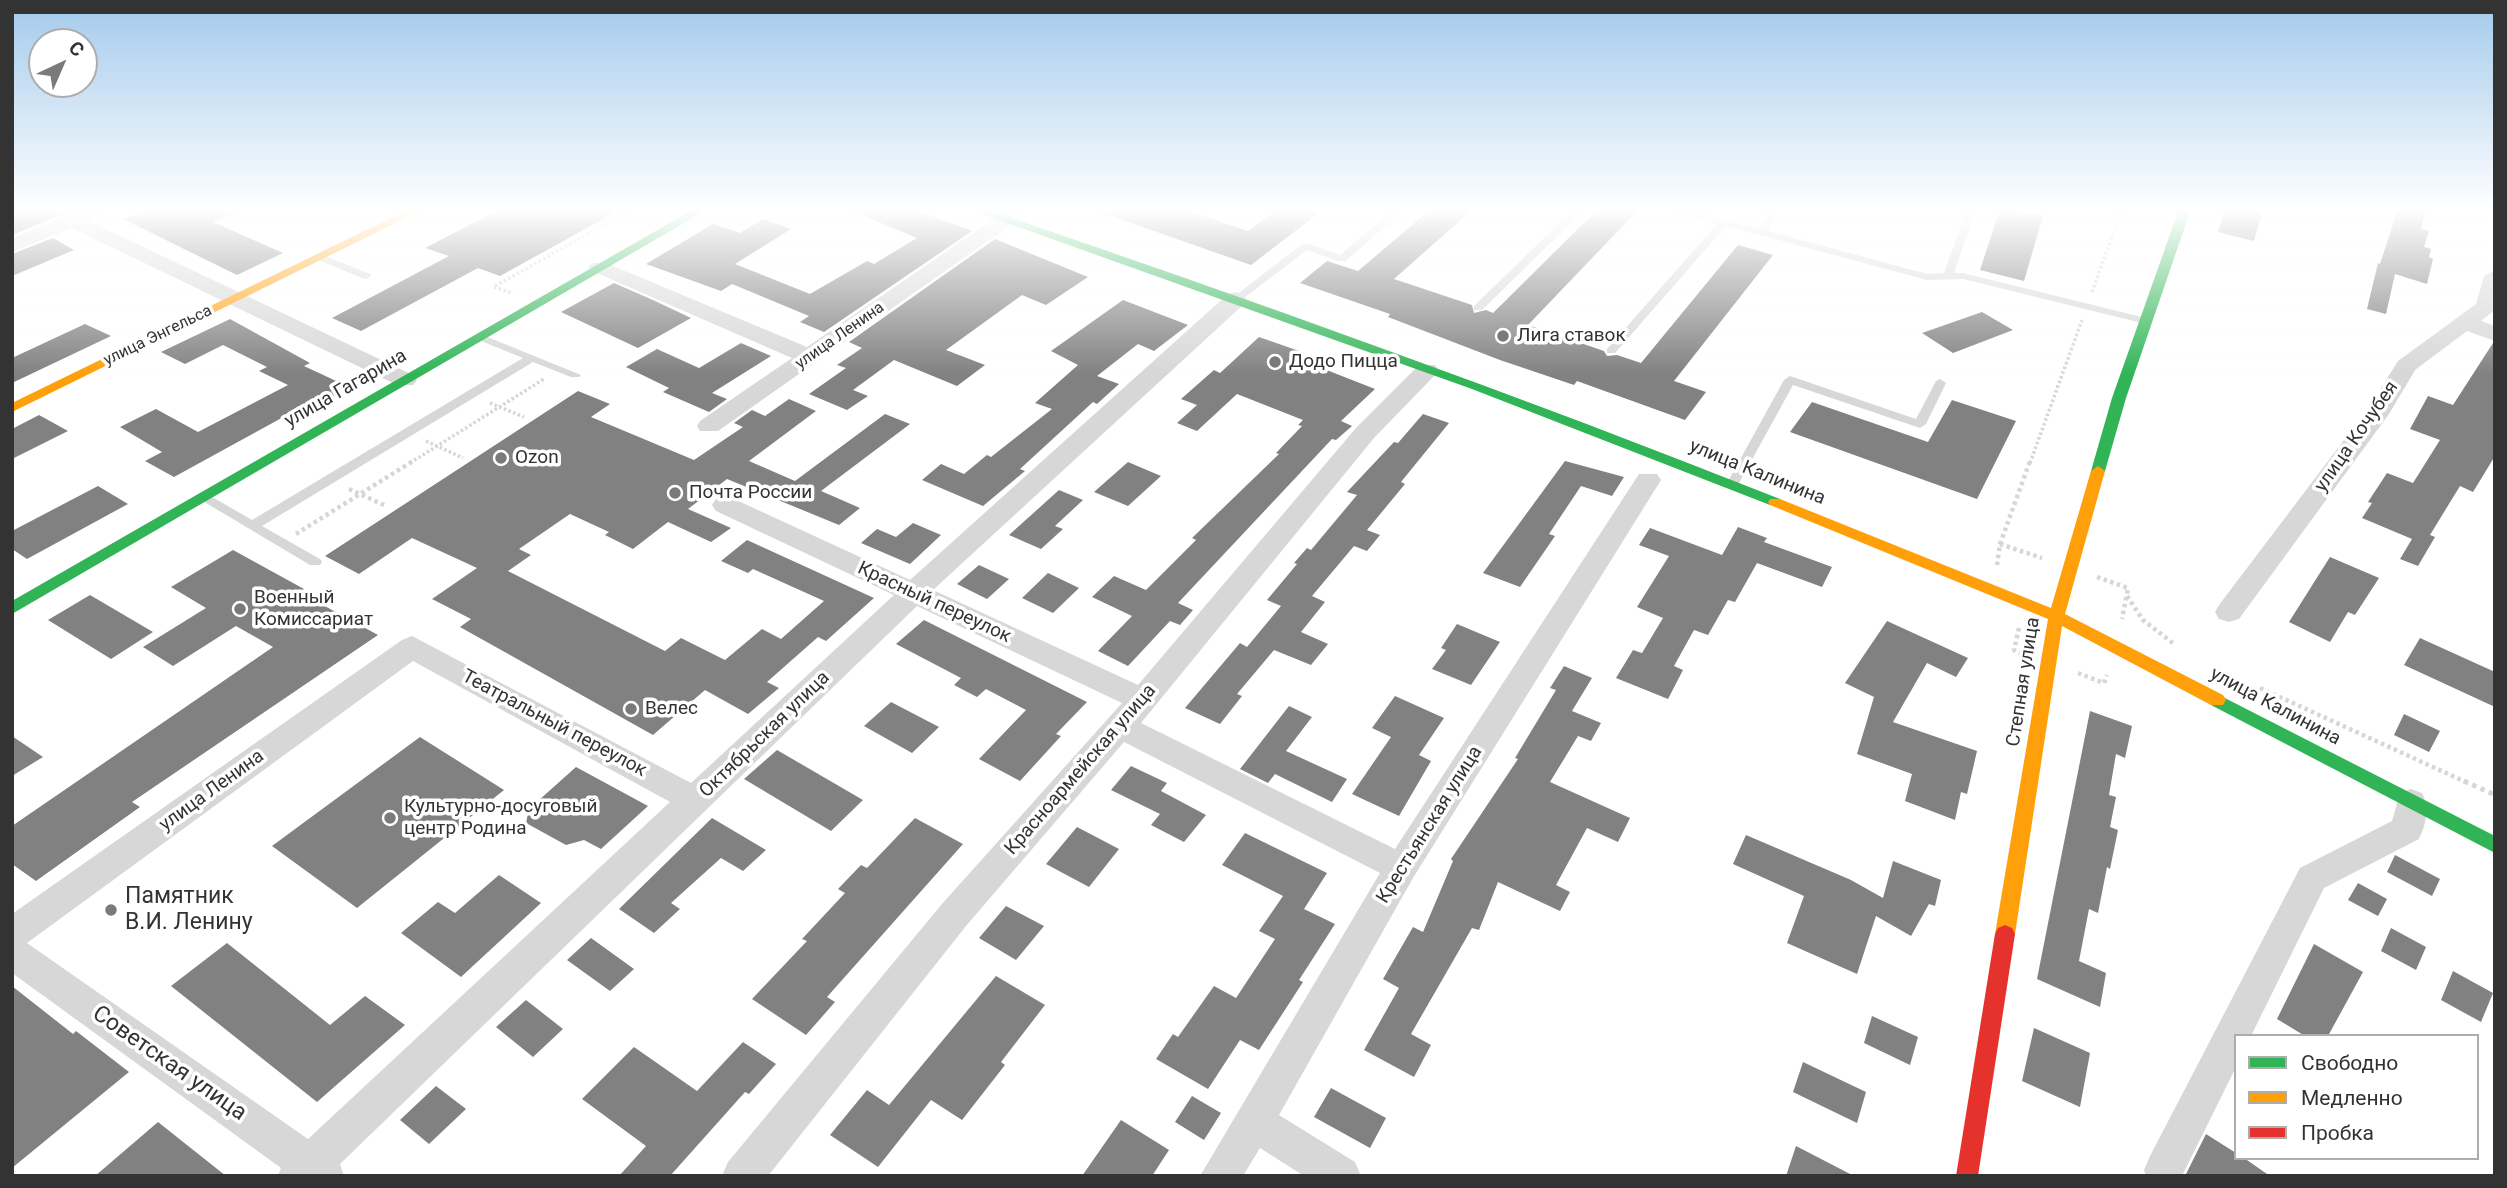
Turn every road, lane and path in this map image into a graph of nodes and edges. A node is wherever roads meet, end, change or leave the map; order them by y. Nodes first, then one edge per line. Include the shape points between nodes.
1 (162, 264) edge
2 (304, 264) edge
3 (338, 264) edge
4 (534, 264) edge
5 (604, 264) edge
6 (942, 264) edge
7 (1144, 264) edge
8 (1282, 264) edge
9 (1523, 264) edge
10 (1687, 264) edge
11 (1880, 264) edge
12 (1952, 264) edge
13 (2102, 264) edge
14 (2166, 264) edge
15 (599, 267) junction
16 (366, 276) dead end
17 (1948, 276) junction
18 (2495, 276) edge
19 (494, 287) dead end
20 (232, 299) junction
21 (1236, 299) junction
22 (2087, 306) junction
23 (1478, 308) dead end
24 (2146, 321) junction
25 (2465, 323) junction
26 (2495, 334) edge
27 (480, 337) junction
28 (1611, 351) dead end
29 (810, 357) junction
30 (532, 358) junction
31 (560, 369) junction
32 (1427, 370) junction
33 (575, 375) dead end
34 (405, 380) junction
35 (1940, 383) dead end
36 (12, 408) edge
37 (709, 426) dead end
38 (1648, 480) dead end
39 (1732, 485) junction
40 (202, 497) junction
41 (725, 505) dead end
42 (251, 526) junction
43 (282, 543) junction
44 (2000, 544) dead end
45 (315, 562) dead end
46 (913, 593) junction
47 (2127, 596) dead end
48 (12, 608) edge
49 (2229, 612) dead end
50 (2056, 616) junction
51 (412, 647) joint
52 (2184, 651) dead end
53 (2252, 688) dead end
54 (1143, 701) junction
55 (1121, 727) junction
56 (2495, 795) edge
57 (696, 801) junction
58 (2411, 802) junction
59 (2495, 845) edge
60 (1401, 868) junction
61 (12, 934) edge
62 (12, 953) edge
63 (1255, 1122) junction
64 (2164, 1170) dead end
65 (311, 1172) edge
66 (741, 1176) edge
67 (1220, 1176) edge
68 (1341, 1176) edge
69 (1966, 1176) edge

1 - 20 street
2 - 20 main road, улица Энгельса
3 - 16 lane
4 - 19 path
5 - 15 main road, улица Гагарина
6 - 29 street, улица Ленина
7 - 21 main road, улица Калинина
8 - 21 lane
9 - 23 lane
10 - 28 lane
11 - 17 lane via 1927,277
12 - 17 lane
13 - 22 path
14 - 24 main road, Степная улица
15 - 27 main road, улица Гагарина
15 - 29 street
17 - 22 lane
18 - 25 street, улица Кочубея via 2486,307
20 - 34 street
20 - 36 main road, улица Энгельса
21 - 32 main road, улица Калинина
21 - 46 street, Октябрьская улица
22 - 24 lane
22 - 44 path
24 - 50 main road, Степная улица
25 - 26 street
25 - 49 street, улица Кочубея via 2406,366 2380,409
27 - 30 lane
27 - 34 main road, улица Гагарина
29 - 37 street, улица Ленина
30 - 31 lane
30 - 42 lane
31 - 33 lane
31 - 43 path
32 - 39 main road, улица Калинина
32 - 54 street, Красноармейская улица via 1366,433
34 - 40 main road, улица Гагарина
35 - 39 lane via 1920,424 1790,380
38 - 60 street, Крестьянская улица
39 - 50 main road, улица Калинина
40 - 42 lane
40 - 48 main road, улица Гагарина
41 - 46 street, Красный переулок
42 - 43 lane
43 - 45 lane
46 - 54 street, Красный переулок
46 - 57 street, Октябрьская улица
47 - 52 path via 2143,620
50 - 58 main road, улица Калинина
50 - 69 main road, Степная улица
51 - 57 street, Театральный переулок
51 - 61 street, улица Ленина
53 - 56 path via 2265,688
54 - 55 street, Красноармейская улица
55 - 60 street
55 - 66 street, Красноармейская улица via 954,915
57 - 65 street, Октябрьская улица
58 - 59 main road, улица Калинина
58 - 64 street via 2407,829 2312,878
60 - 63 street, Крестьянская улица
62 - 65 street, Советская улица
63 - 67 street, Крестьянская улица
63 - 68 street

